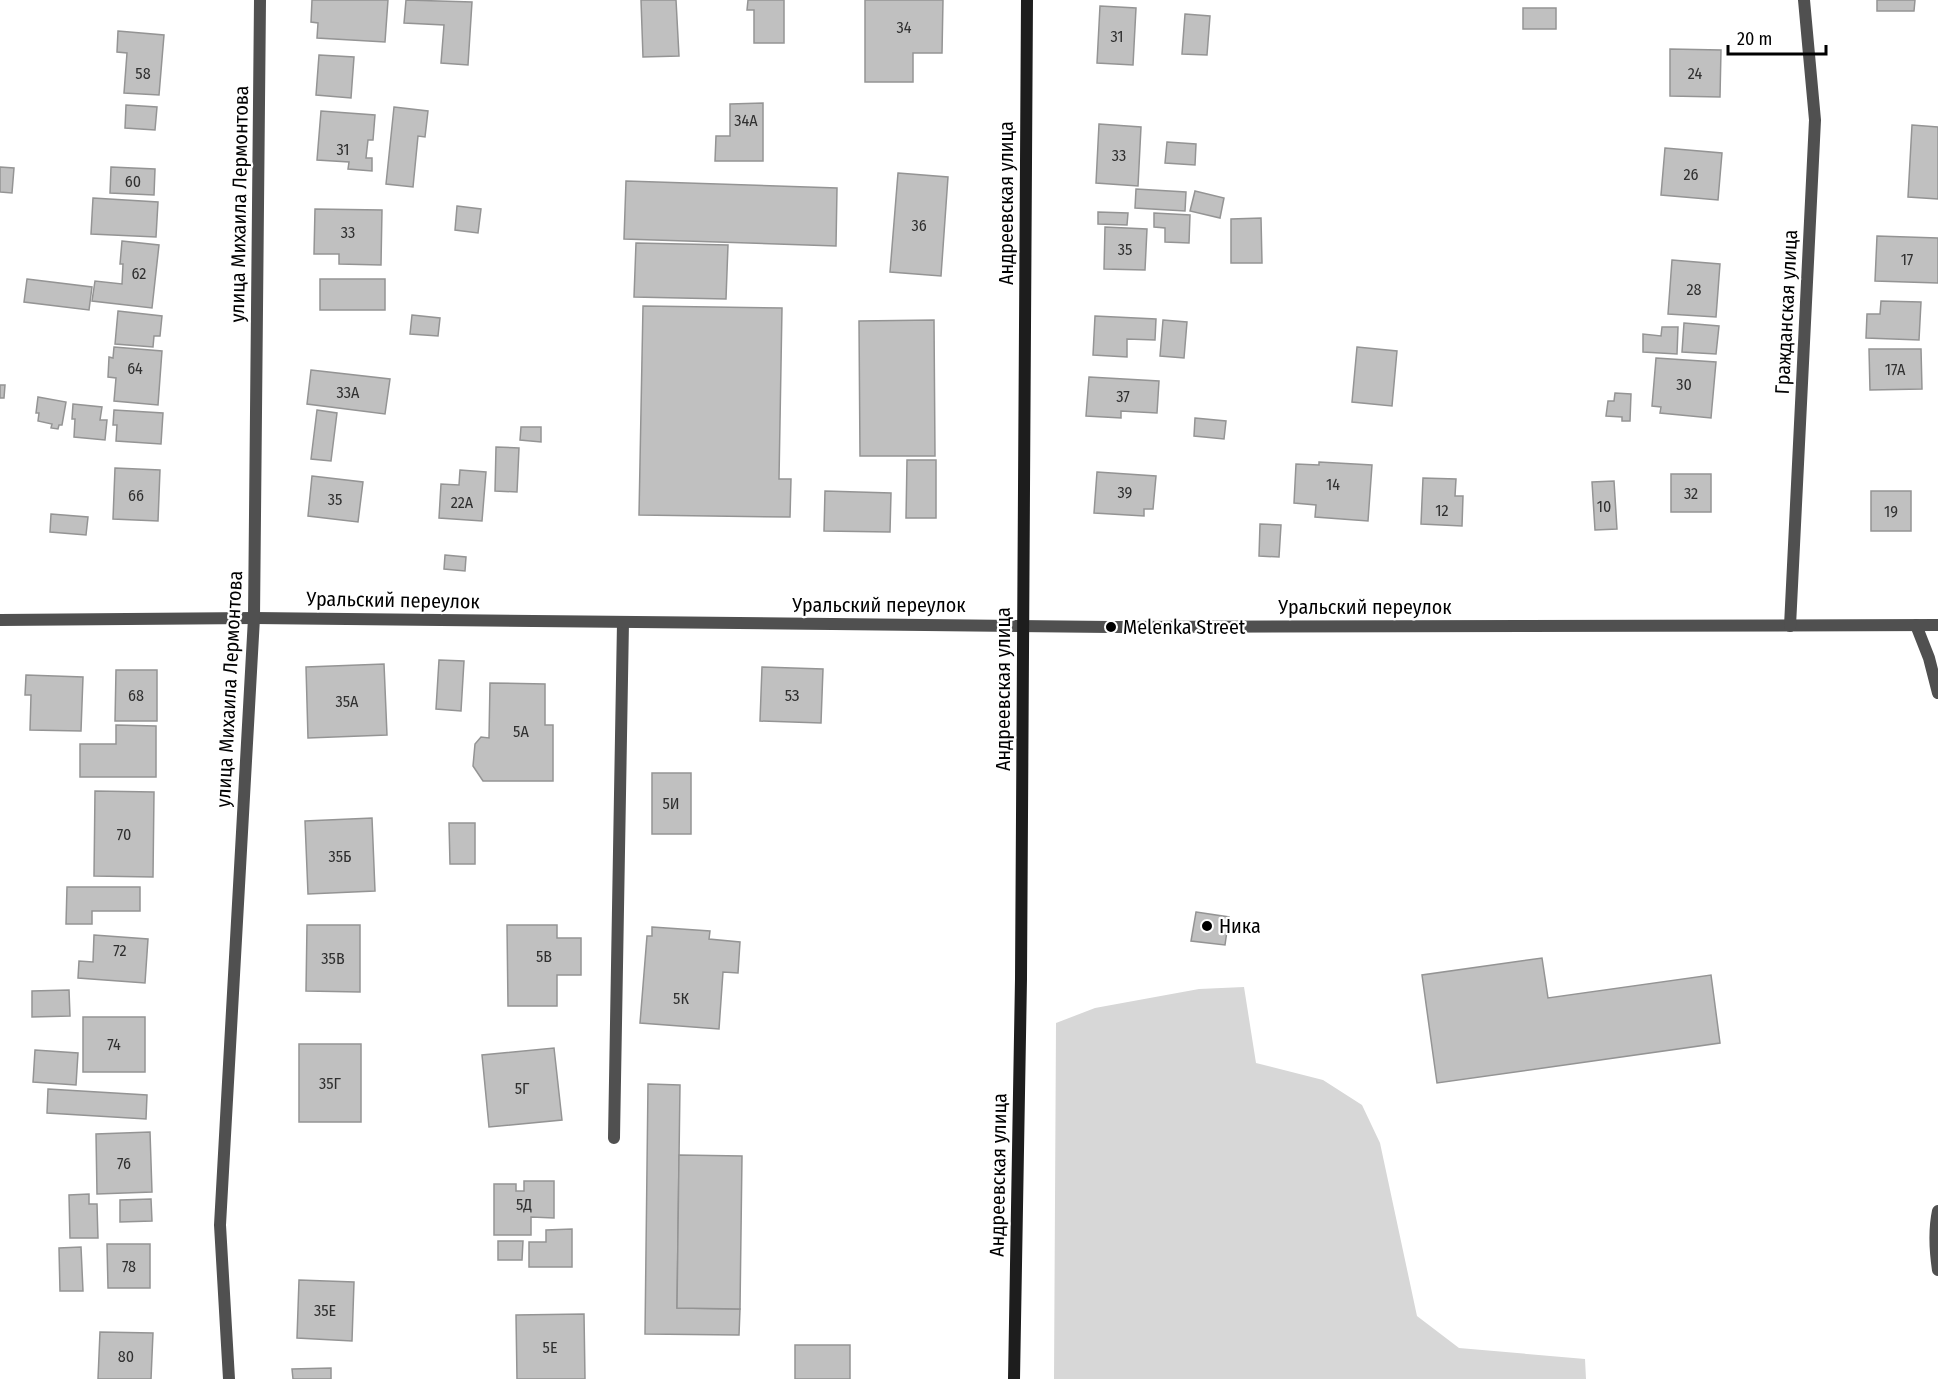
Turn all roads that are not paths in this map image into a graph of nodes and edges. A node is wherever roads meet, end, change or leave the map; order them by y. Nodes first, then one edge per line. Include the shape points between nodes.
1 (260, 0) edge
2 (1028, 0) edge
3 (1804, 0) edge
4 (254, 618) junction
5 (0, 620) edge
6 (623, 622) junction
7 (1023, 625) junction
8 (1916, 625) junction
9 (1938, 625) edge
10 (1790, 626) junction
11 (1938, 693) edge
12 (614, 1138) dead end
13 (1938, 1211) edge
14 (1938, 1270) edge
15 (229, 1379) edge
16 (1014, 1379) edge

1 - 4 street, улица Михаила Лермонтова
2 - 7 street, Андреевская улица
3 - 10 street, Гражданская улица via 1815,120
4 - 5 street, Уральский переулок
4 - 6 street, Уральский переулок
4 - 15 street, улица Михаила Лермонтова via 220,1225
6 - 7 street, Уральский переулок
6 - 12 street
7 - 10 street, Уральский переулок
7 - 16 street, Андреевская улица
8 - 9 street, Уральский переулок
8 - 10 street, Уральский переулок
8 - 11 street
13 - 14 street

